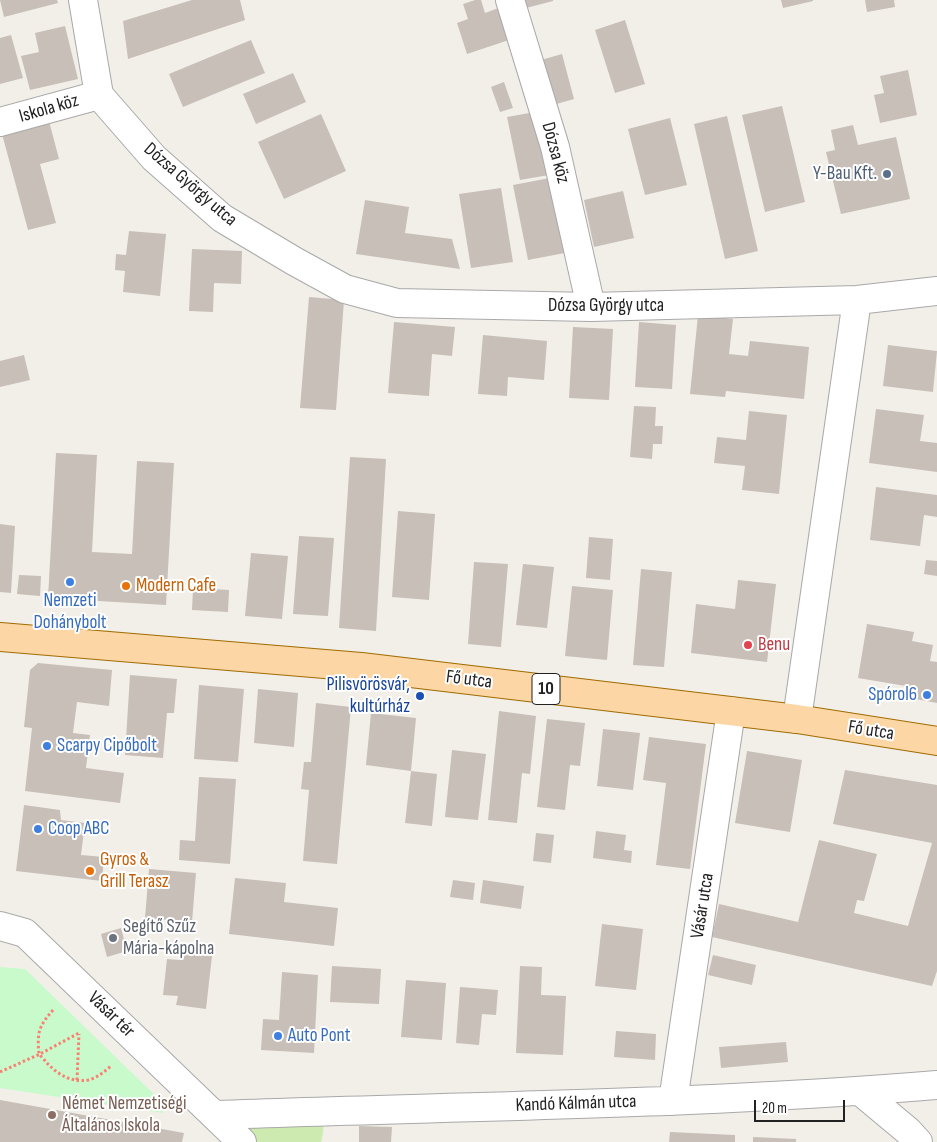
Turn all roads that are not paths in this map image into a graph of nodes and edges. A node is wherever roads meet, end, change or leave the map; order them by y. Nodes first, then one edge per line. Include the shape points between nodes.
1 (510, 0) edge
2 (86, 1) edge
3 (99, 95) junction
4 (0, 122) edge
5 (937, 291) edge
6 (857, 300) junction
7 (591, 308) junction
8 (0, 637) edge
9 (731, 712) junction
10 (797, 719) junction
11 (937, 741) edge
12 (0, 926) edge
13 (937, 1085) edge
14 (860, 1091) junction
15 (673, 1101) junction
16 (215, 1115) junction
17 (218, 1142) edge
18 (242, 1142) edge
19 (918, 1142) edge

1 - 7 street, Dózsa köz via 555,147
2 - 3 street
3 - 4 street, Iskola köz
3 - 7 street, Dózsa György utca via 154,158 222,218 345,290 397,303
5 - 6 street, Dózsa György utca
6 - 7 street, Dózsa György utca
6 - 10 street
8 - 9 main road, Fő utca / 10 via 361,668
9 - 10 main road, Fő utca / 10
9 - 15 street, Vásár utca
10 - 11 main road, Fő utca / 10
12 - 16 street, Vásár tér via 25,933
13 - 14 street, Kandó Kálmán utca
14 - 15 street, Kandó Kálmán utca
14 - 19 street
15 - 16 street, Kandó Kálmán utca
16 - 17 street
16 - 18 street, Vásár tér

